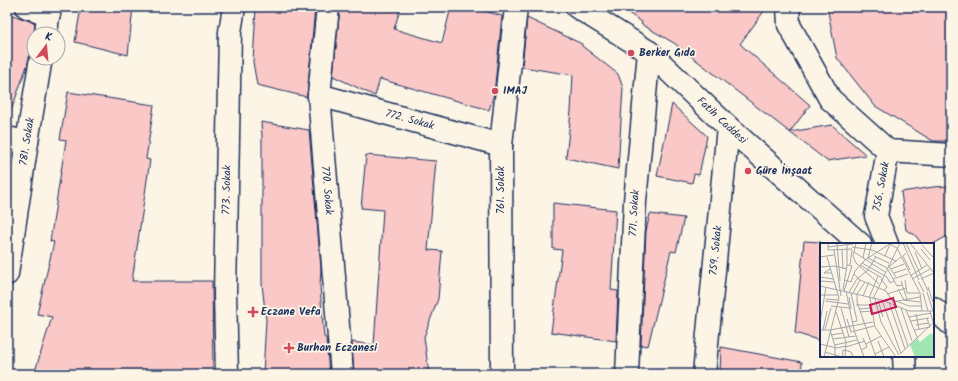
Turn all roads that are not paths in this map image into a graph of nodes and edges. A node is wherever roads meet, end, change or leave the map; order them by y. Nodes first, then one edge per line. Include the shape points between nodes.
1 (27, 7) edge
2 (234, 7) edge
3 (328, 7) edge
4 (516, 7) edge
5 (788, 7) edge
6 (590, 10) edge
7 (48, 18) edge
8 (649, 52) junction
9 (39, 66) edge
10 (319, 95) junction
11 (728, 127) junction
12 (17, 140) edge
13 (501, 145) junction
14 (888, 151) junction
15 (951, 155) edge
16 (859, 243) edge
17 (887, 243) edge
18 (8, 264) edge
19 (934, 309) edge
20 (951, 324) edge
21 (904, 357) edge
22 (227, 374) edge
23 (342, 374) edge
24 (502, 374) edge
25 (627, 374) edge
26 (704, 374) edge
27 (905, 374) edge

1 - 7 street
2 - 22 street, 773. Sokak via 229,40 225,294
3 - 10 street, 770. Sokak
4 - 13 street, 761. Sokak
5 - 14 street via 789,26 830,99
6 - 8 street, Fatih Caddesi
8 - 11 street, Fatih Caddesi
8 - 25 street, 771. Sokak via 635,201
9 - 12 street, 781. Sokak
10 - 13 street, 772. Sokak
10 - 23 street, 770. Sokak
11 - 16 street, Fatih Caddesi
11 - 26 street, 759. Sokak
12 - 18 street, 781. Sokak
13 - 24 street, 761. Sokak
14 - 15 street
14 - 17 street, 756. Sokak via 876,216
19 - 20 street
21 - 27 street

